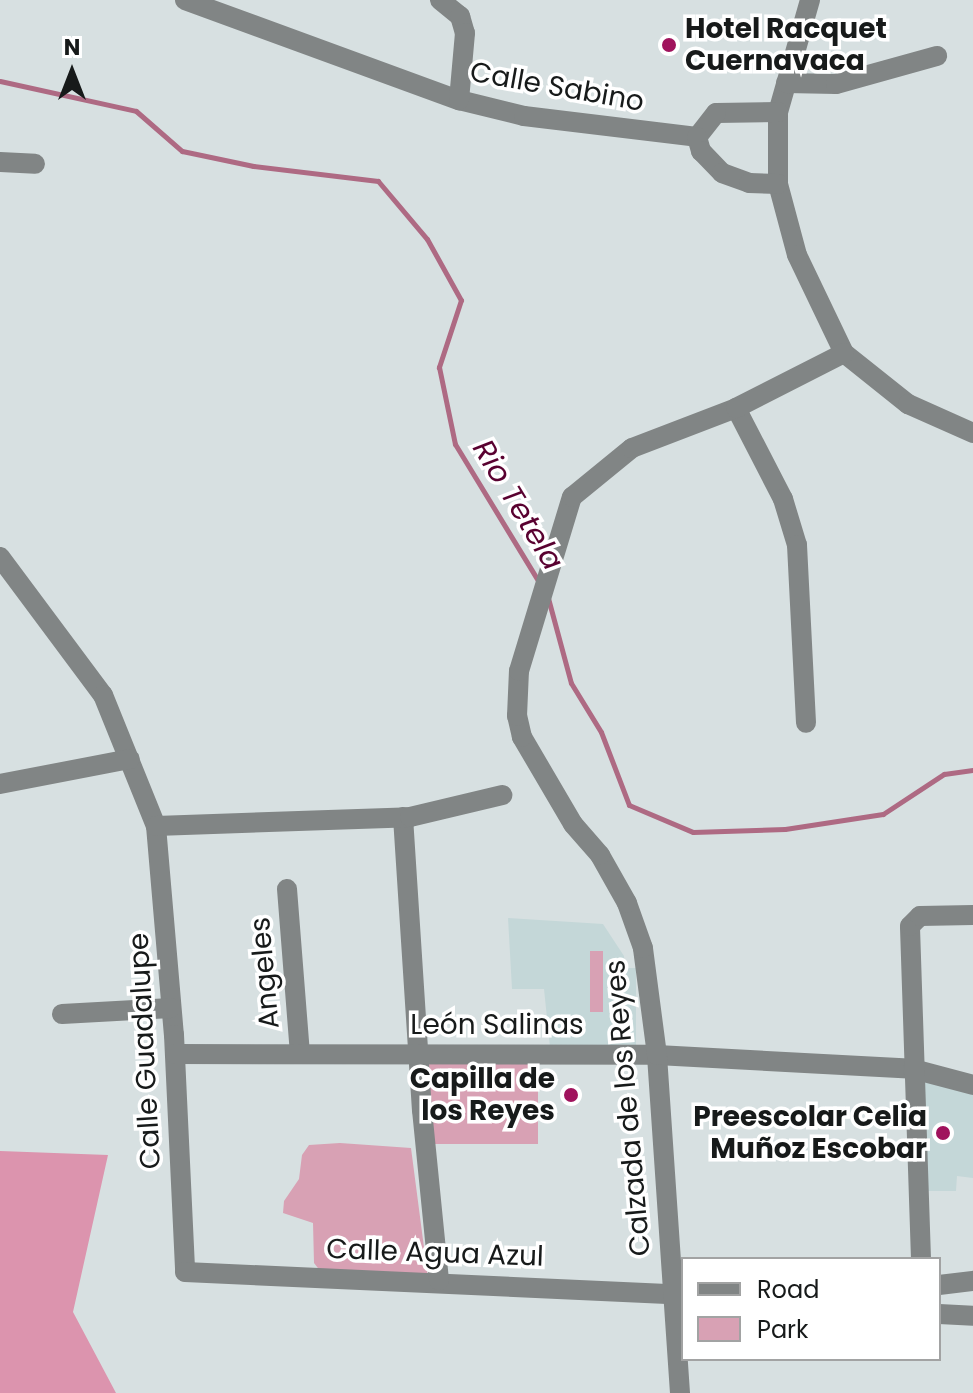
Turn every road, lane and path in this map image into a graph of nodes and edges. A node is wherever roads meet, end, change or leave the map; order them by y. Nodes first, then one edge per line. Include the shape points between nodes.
1 (185, 0) edge
2 (440, 0) edge
3 (810, 0) edge
4 (937, 56) dead end
5 (786, 83) junction
6 (459, 100) junction
7 (778, 112) junction
8 (697, 137) junction
9 (0, 162) edge
10 (35, 164) dead end
11 (778, 184) junction
12 (844, 353) junction
13 (736, 408) junction
14 (973, 433) edge
15 (0, 557) edge
16 (806, 723) dead end
17 (130, 759) junction
18 (0, 784) edge
19 (502, 795) dead end
20 (403, 817) junction
21 (156, 826) junction
22 (287, 889) dead end
23 (973, 915) edge
24 (171, 1008) junction
25 (62, 1014) dead end
26 (418, 1052) junction
27 (300, 1053) junction
28 (175, 1054) junction
29 (657, 1055) junction
30 (913, 1069) junction
31 (973, 1085) edge
32 (921, 1257) edge
33 (185, 1272) joint
34 (439, 1280) junction
35 (973, 1281) edge
36 (941, 1285) edge
37 (678, 1294) edge
38 (941, 1314) edge
39 (973, 1316) edge
40 (680, 1393) edge

1 - 6 street, Calle Sabino
2 - 6 street via 460,16 465,33
3 - 5 street
4 - 5 street via 836,84
5 - 7 street
6 - 8 street, Calle Sabino via 524,116
7 - 8 street via 716,113
7 - 11 street
8 - 11 street via 701,151 722,173 749,183
9 - 10 street
11 - 12 street via 797,255
12 - 13 street, Calzada de los Reyes
12 - 14 street via 908,404
13 - 16 street via 783,499 797,545
13 - 29 street, Calzada de los Reyes via 632,448 572,497 519,671 522,737 627,903 643,948
15 - 17 street, Calle Guadalupe via 103,695
17 - 18 street
17 - 21 street, Calle Guadalupe
19 - 20 street
20 - 21 street
20 - 26 street
21 - 24 street, Calle Guadalupe
22 - 27 street, Angeles
23 - 30 street via 913,919
24 - 25 street
24 - 28 street, Calle Guadalupe
26 - 27 street, León Salinas
26 - 29 street, León Salinas
26 - 34 street
27 - 28 street, León Salinas
28 - 33 street, Calle Guadalupe
29 - 30 street, León Salinas
29 - 37 street, Calzada de los Reyes
30 - 31 street, León Salinas
30 - 32 street
33 - 34 street, Calle Agua Azul
34 - 37 street, Calle Agua Azul
35 - 36 street
37 - 40 street, Calzada de los Reyes
38 - 39 street

